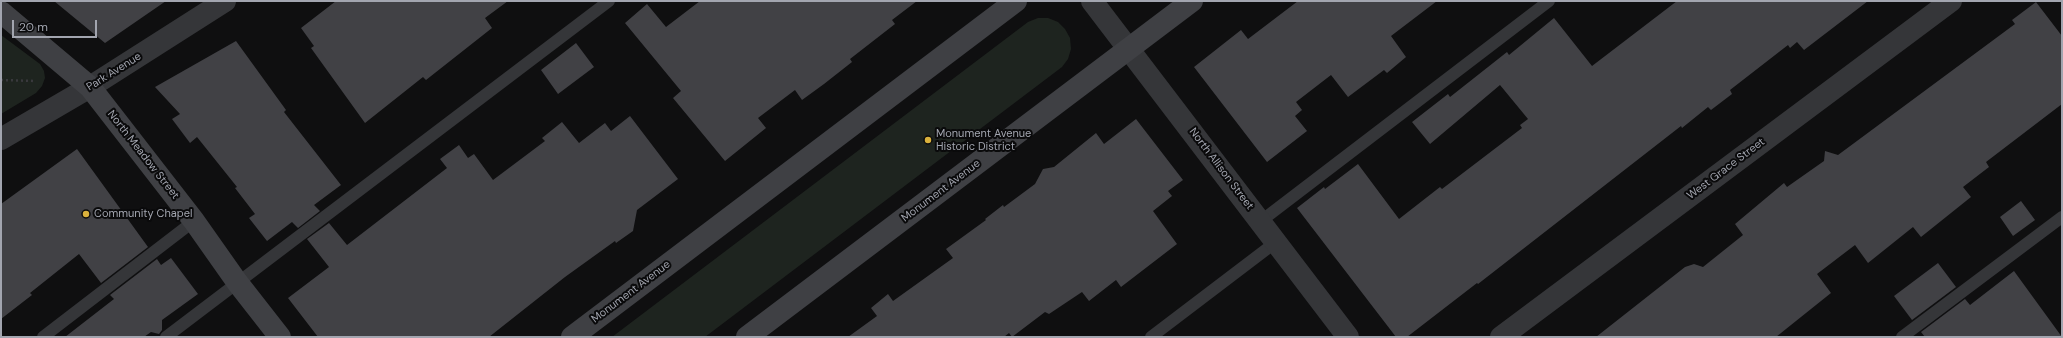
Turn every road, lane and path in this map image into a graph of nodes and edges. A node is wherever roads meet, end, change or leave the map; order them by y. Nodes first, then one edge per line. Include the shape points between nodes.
1 (224, 1) edge
2 (609, 1) edge
3 (1016, 1) edge
4 (1092, 1) edge
5 (1192, 1) edge
6 (1549, 1) edge
7 (1952, 1) edge
8 (1, 12) edge
9 (1129, 49) junction
10 (1, 80) edge
11 (36, 81) dead end
12 (90, 87) junction
13 (1, 138) edge
14 (2062, 217) edge
15 (194, 221) junction
16 (1261, 222) junction
17 (1276, 242) junction
18 (237, 282) junction
19 (43, 337) edge
20 (166, 337) edge
21 (280, 337) edge
22 (572, 337) edge
23 (747, 337) edge
24 (1151, 337) edge
25 (1348, 337) edge
26 (1501, 337) edge
27 (1902, 337) edge

1 - 12 street, Park Avenue
2 - 18 lane
3 - 22 street, Monument Avenue
4 - 9 street, North Allison Street
5 - 9 street, Monument Avenue
6 - 16 lane
7 - 26 street, West Grace Street
8 - 12 street, North Meadow Street
9 - 16 street, North Allison Street
9 - 23 street, Monument Avenue
10 - 11 path
12 - 13 street, Park Avenue
12 - 15 street, North Meadow Street
14 - 27 lane
15 - 18 street, North Meadow Street
15 - 19 lane
16 - 17 street, North Allison Street
17 - 24 lane
17 - 25 street, North Allison Street
18 - 20 lane
18 - 21 street, North Meadow Street

